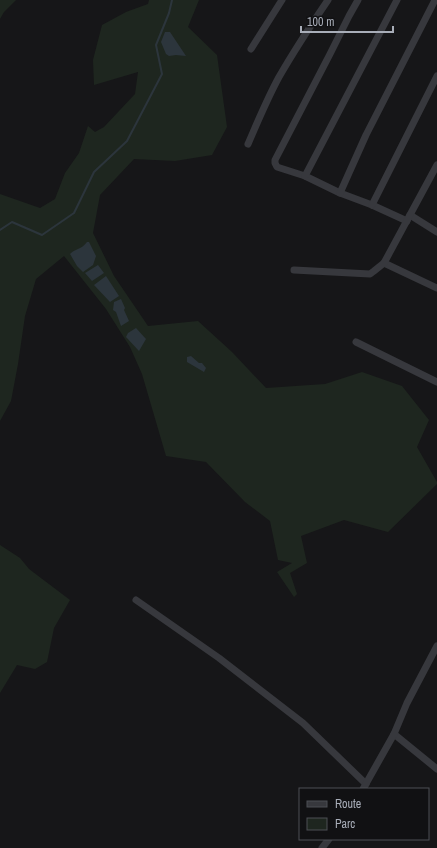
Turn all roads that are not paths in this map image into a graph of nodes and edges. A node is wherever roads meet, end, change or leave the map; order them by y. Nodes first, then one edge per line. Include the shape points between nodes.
1 (282, 0) edge
2 (328, 0) edge
3 (358, 0) edge
4 (397, 0) edge
5 (435, 0) edge
6 (251, 49) dead end
7 (437, 76) edge
8 (248, 144) dead end
9 (437, 165) edge
10 (305, 176) junction
11 (340, 193) junction
12 (372, 205) junction
13 (408, 218) junction
14 (437, 232) edge
15 (384, 262) junction
16 (294, 270) dead end
17 (437, 288) edge
18 (356, 342) dead end
19 (437, 381) edge
20 (136, 600) dead end
21 (437, 646) edge
22 (394, 734) junction
23 (437, 769) edge
24 (365, 787) edge
25 (328, 840) edge
26 (322, 848) edge

1 - 6 street
2 - 8 street via 279,78
3 - 10 street via 274,163 277,167
4 - 10 street
5 - 11 street via 366,135
7 - 12 street
9 - 13 street
10 - 11 street
11 - 12 street
12 - 13 street
13 - 14 street
13 - 15 street
15 - 16 street via 370,274
15 - 17 street
18 - 19 street
20 - 24 street via 219,658 304,723
21 - 22 street
22 - 23 street
22 - 24 street
25 - 26 street

